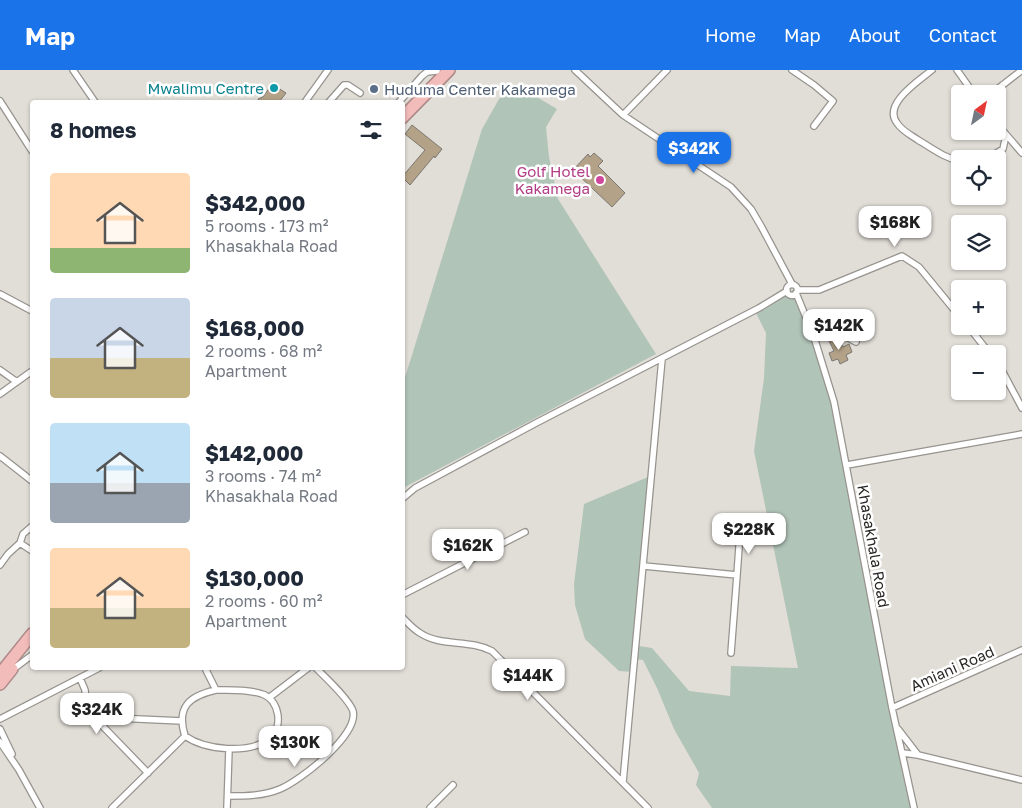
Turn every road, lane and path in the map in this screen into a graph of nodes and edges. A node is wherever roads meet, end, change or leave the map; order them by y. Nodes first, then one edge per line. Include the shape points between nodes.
1 (73, 70) edge
2 (328, 70) edge
3 (441, 70) edge
4 (576, 70) edge
5 (667, 70) edge
6 (792, 70) edge
7 (932, 70) edge
8 (957, 70) edge
9 (1022, 70) edge
10 (968, 85) edge
11 (1003, 85) edge
12 (360, 93) dead end
13 (94, 100) edge
14 (306, 100) edge
15 (331, 100) edge
16 (400, 100) edge
17 (0, 101) edge
18 (405, 105) edge
19 (405, 114) edge
20 (623, 114) junction
21 (814, 126) dead end
22 (1006, 135) edge
23 (30, 148) edge
24 (1022, 153) edge
25 (951, 159) edge
26 (792, 284) junction
27 (787, 291) junction
28 (797, 292) junction
29 (0, 294) edge
30 (951, 306) edge
31 (30, 310) edge
32 (836, 318) dead end
33 (828, 332) junction
34 (975, 335) edge
35 (814, 336) junction
36 (856, 342) dead end
37 (983, 345) edge
38 (662, 359) junction
39 (0, 370) edge
40 (30, 372) edge
41 (1006, 378) edge
42 (17, 382) junction
43 (0, 394) edge
44 (1022, 408) edge
45 (1022, 434) edge
46 (0, 456) edge
47 (847, 465) junction
48 (30, 479) edge
49 (405, 496) edge
50 (30, 529) edge
51 (525, 532) dead end
52 (740, 533) dead end
53 (20, 543) junction
54 (30, 550) edge
55 (0, 565) edge
56 (644, 566) junction
57 (737, 575) junction
58 (405, 593) edge
59 (405, 620) edge
60 (30, 637) edge
61 (30, 647) edge
62 (1022, 650) edge
63 (731, 653) dead end
64 (30, 656) edge
65 (94, 670) edge
66 (206, 670) edge
67 (305, 670) edge
68 (318, 670) edge
69 (5, 673) edge
70 (80, 678) junction
71 (0, 684) edge
72 (216, 690) junction
73 (270, 698) junction
74 (892, 708) junction
75 (94, 717) junction
76 (0, 719) edge
77 (182, 721) junction
78 (897, 728) junction
79 (0, 729) edge
80 (186, 736) junction
81 (0, 742) edge
82 (229, 749) junction
83 (903, 753) junction
84 (918, 755) junction
85 (19, 770) junction
86 (148, 773) junction
87 (1021, 777) edge
88 (623, 782) junction
89 (453, 785) dead end
90 (228, 796) junction
91 (40, 808) edge
92 (112, 808) edge
93 (227, 808) edge
94 (430, 808) edge
95 (648, 808) edge
96 (914, 808) edge

1 - 13 street
2 - 14 street
3 - 16 street via 427,72
3 - 18 highway
3 - 19 highway
4 - 20 street
5 - 20 street
6 - 21 street via 833,102
7 - 25 street via 902,96 893,116 902,130
8 - 10 street
9 - 11 street
12 - 15 street via 344,84
17 - 23 street
20 - 26 street via 731,187 751,209
22 - 24 street
26 - 27 street
26 - 28 street
27 - 28 street via 792,295
27 - 38 street
28 - 30 street via 819,290 902,256 919,267
28 - 35 street, Khasakhala Road
29 - 31 street
32 - 33 street
33 - 35 street
33 - 36 street via 835,331
34 - 37 street
35 - 47 street, Khasakhala Road via 833,395
38 - 49 street via 536,423
38 - 56 street
39 - 42 street
40 - 42 street
41 - 44 street
42 - 43 street
45 - 47 street
46 - 48 street
47 - 74 street, Khasakhala Road
50 - 53 street via 23,534
51 - 58 street
52 - 57 street
53 - 54 street
53 - 55 street
56 - 57 street
56 - 88 street
57 - 63 street
59 - 88 street via 427,637 475,645 492,652
60 - 69 highway
61 - 69 highway
62 - 74 street, Amiani Road
64 - 69 street
65 - 70 street
66 - 72 street
67 - 73 street
68 - 90 street via 353,711 349,730 329,753 294,782 267,794
69 - 71 highway
70 - 75 street via 87,710
70 - 76 street
72 - 73 street via 254,692
72 - 77 street via 192,699 184,708
73 - 82 street via 276,704 278,715 272,737 263,743
74 - 78 street, Khasakhala Road
75 - 77 street
75 - 86 street
77 - 80 street
78 - 83 street, Khasakhala Road
78 - 84 street
79 - 85 street
80 - 82 street via 201,744
80 - 86 street
81 - 85 street
82 - 90 street
83 - 84 street
83 - 96 street, Khasakhala Road
84 - 87 street
85 - 91 street
86 - 92 street
88 - 95 street
89 - 94 street
90 - 93 street

